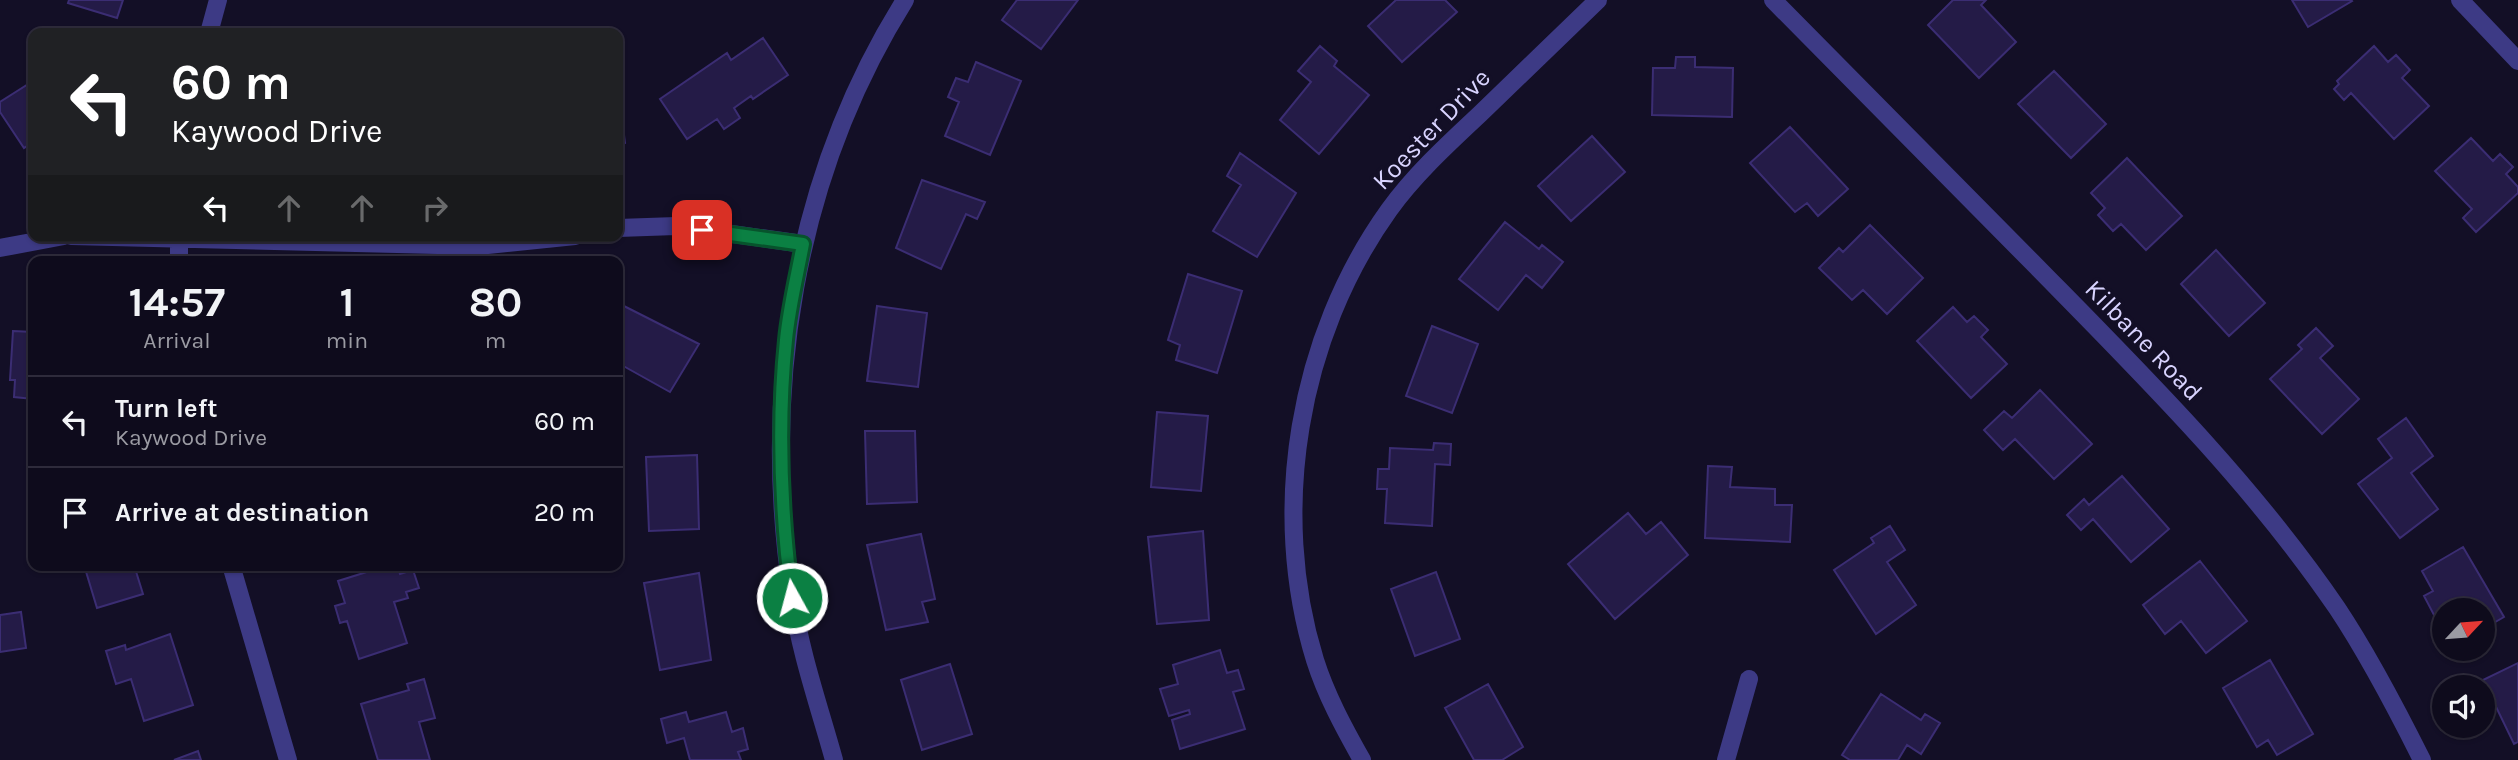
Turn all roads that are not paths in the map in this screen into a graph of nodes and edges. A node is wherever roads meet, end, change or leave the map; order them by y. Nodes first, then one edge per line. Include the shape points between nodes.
1 (218, 0) edge
2 (905, 0) edge
3 (1598, 0) edge
4 (1773, 0) edge
5 (2460, 0) edge
6 (210, 28) edge
7 (2518, 61) edge
8 (623, 228) edge
9 (32, 242) edge
10 (345, 242) edge
11 (517, 242) edge
12 (803, 244) junction
13 (0, 248) edge
14 (233, 571) edge
15 (1749, 679) dead end
16 (288, 760) edge
17 (834, 760) edge
18 (1362, 760) edge
19 (1726, 760) edge
20 (2422, 760) edge

1 - 6 street
2 - 12 street via 849,103
3 - 18 street, Koester Drive via 1431,160 1390,209 1355,263 1328,322 1299,440 1292,524 1299,600 1315,661 1339,720
4 - 20 street, Kilbane Road via 2149,380 2218,456 2338,610
5 - 7 street
8 - 12 street via 676,226
9 - 13 street
10 - 11 street via 478,246
12 - 17 street via 786,338 780,425 782,512 792,598
14 - 16 street
15 - 19 street

